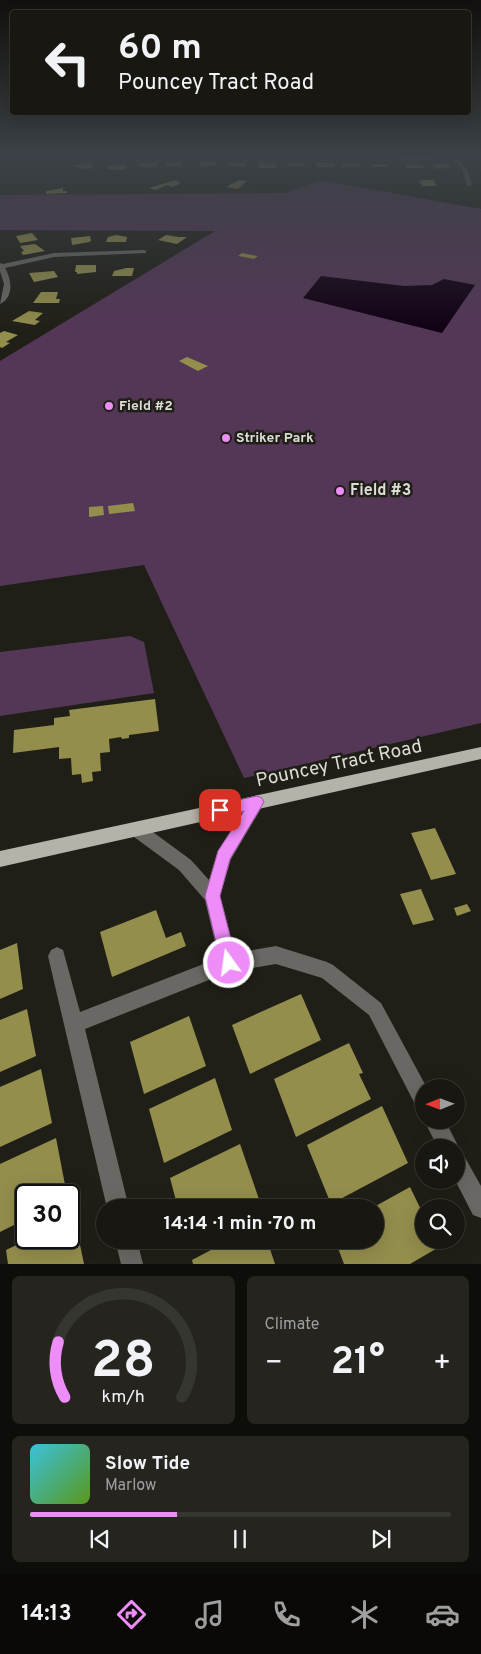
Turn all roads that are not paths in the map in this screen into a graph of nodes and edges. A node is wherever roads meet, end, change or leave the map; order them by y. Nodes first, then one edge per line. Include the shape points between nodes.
1 (144, 252) dead end
2 (0, 266) edge
3 (0, 302) edge
4 (481, 753) edge
5 (257, 802) junction
6 (136, 829) junction
7 (0, 859) edge
8 (212, 896) junction
9 (58, 956) dead end
10 (229, 963) junction
11 (74, 1024) junction
12 (415, 1083) edge
13 (465, 1178) edge
14 (116, 1199) edge
15 (481, 1207) edge
16 (128, 1249) edge
17 (132, 1264) edge

1 - 2 street via 88,252
2 - 3 street via 10,281 7,294
4 - 5 main road, Pouncey Tract Road
5 - 6 main road, Pouncey Tract Road
5 - 8 street via 224,856
6 - 7 main road, Pouncey Tract Road
6 - 8 street via 185,865
8 - 10 street
9 - 11 street
10 - 11 street
10 - 12 street via 276,955 327,971 375,1009
11 - 14 street
13 - 15 street
16 - 17 street

